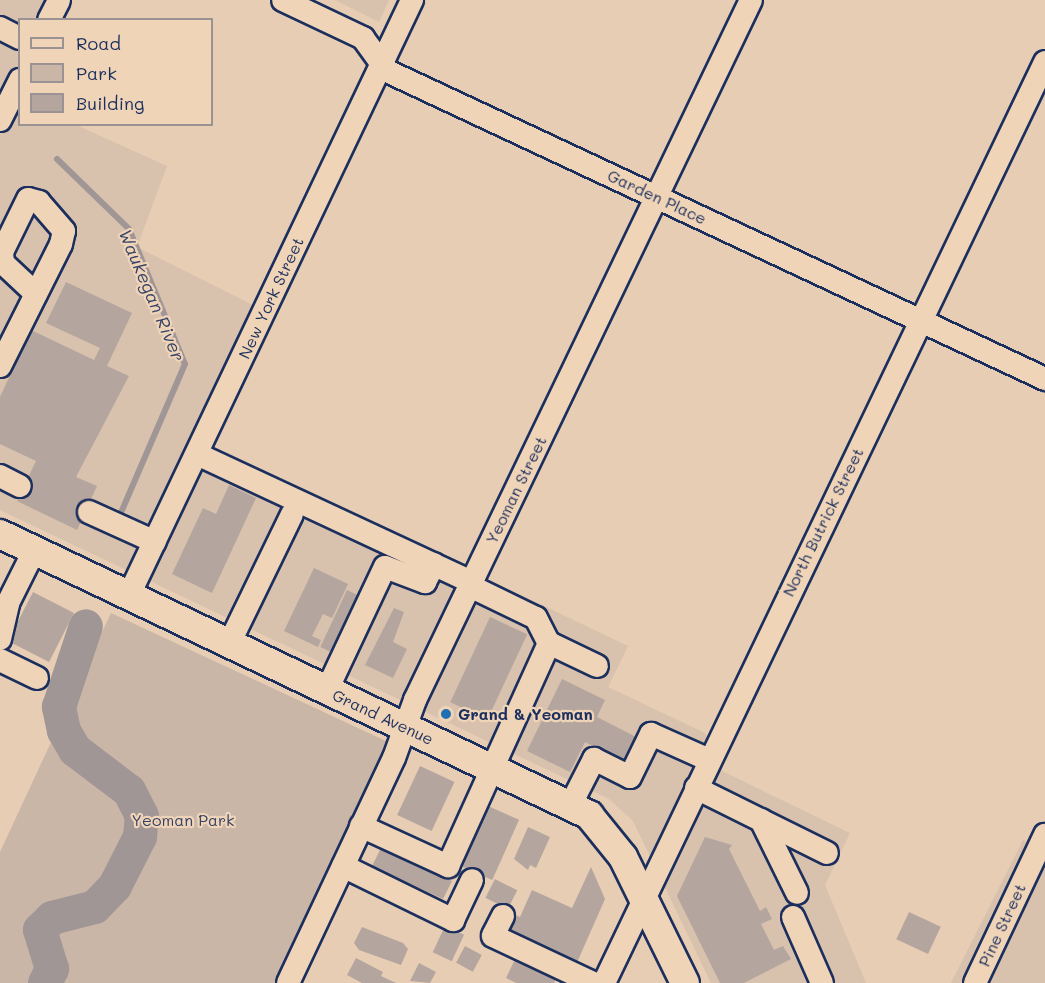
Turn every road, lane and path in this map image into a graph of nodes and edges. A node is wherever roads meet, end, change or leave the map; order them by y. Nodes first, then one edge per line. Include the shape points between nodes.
1 (59, 0) edge
2 (283, 0) edge
3 (412, 0) edge
4 (751, 0) edge
5 (51, 18) edge
6 (0, 28) edge
7 (18, 37) edge
8 (1045, 63) edge
9 (380, 67) junction
10 (10, 90) edge
11 (0, 120) edge
12 (656, 196) junction
13 (36, 294) dead end
14 (919, 320) junction
15 (0, 366) edge
16 (1045, 379) edge
17 (197, 453) junction
18 (89, 512) dead end
19 (292, 514) dead end
20 (0, 534) edge
21 (155, 542) junction
22 (34, 551) junction
23 (434, 564) junction
24 (471, 584) junction
25 (129, 595) junction
26 (0, 639) edge
27 (549, 643) junction
28 (229, 644) junction
29 (0, 660) edge
30 (597, 666) dead end
31 (37, 678) dead end
32 (327, 690) junction
33 (405, 728) junction
34 (709, 760) junction
35 (493, 769) junction
36 (696, 788) junction
37 (570, 806) junction
38 (761, 820) junction
39 (361, 826) junction
40 (1045, 835) edge
41 (827, 853) dead end
42 (342, 866) junction
43 (472, 880) dead end
44 (797, 893) dead end
45 (644, 897) junction
46 (502, 916) dead end
47 (793, 917) dead end
48 (288, 983) edge
49 (593, 983) edge
50 (604, 983) edge
51 (685, 983) edge
52 (822, 983) edge
53 (975, 983) edge

1 - 5 street
2 - 9 street via 363,39
3 - 9 street, New York Street
4 - 12 street, Yeoman Street
6 - 7 street
8 - 14 street, North Butrick Street
9 - 12 street, Garden Place
9 - 17 street, New York Street
10 - 11 street
12 - 14 street, Garden Place
12 - 24 street, Yeoman Street
13 - 15 street
14 - 16 street, Garden Place
14 - 34 street, North Butrick Street
17 - 21 street, New York Street
17 - 23 street
18 - 21 street
19 - 28 street
20 - 22 main road, Grand Avenue
21 - 25 street, New York Street
22 - 25 main road, Grand Avenue
22 - 26 street via 8,603
23 - 24 street
23 - 32 street via 424,582 385,567
24 - 27 street via 536,618
24 - 33 street, Yeoman Street
25 - 28 main road, Grand Avenue
27 - 30 street
27 - 35 street
28 - 32 main road, Grand Avenue
29 - 31 street
32 - 33 main road, Grand Avenue
33 - 35 main road, Grand Avenue
33 - 39 street, Yeoman Street
34 - 36 street, North Butrick Street
34 - 37 street via 651,734 630,777 594,759
35 - 37 main road, Grand Avenue
35 - 39 street via 448,866
36 - 38 street
36 - 45 street, North Butrick Street
37 - 45 main road, Grand Avenue via 607,831
38 - 41 street
38 - 44 street
39 - 42 street, Yeoman Street
40 - 53 street, Pine Street
42 - 43 street via 453,920
42 - 48 street, Yeoman Street
45 - 50 street, North Butrick Street
45 - 51 main road, Grand Avenue
46 - 49 street via 493,936
47 - 52 street

